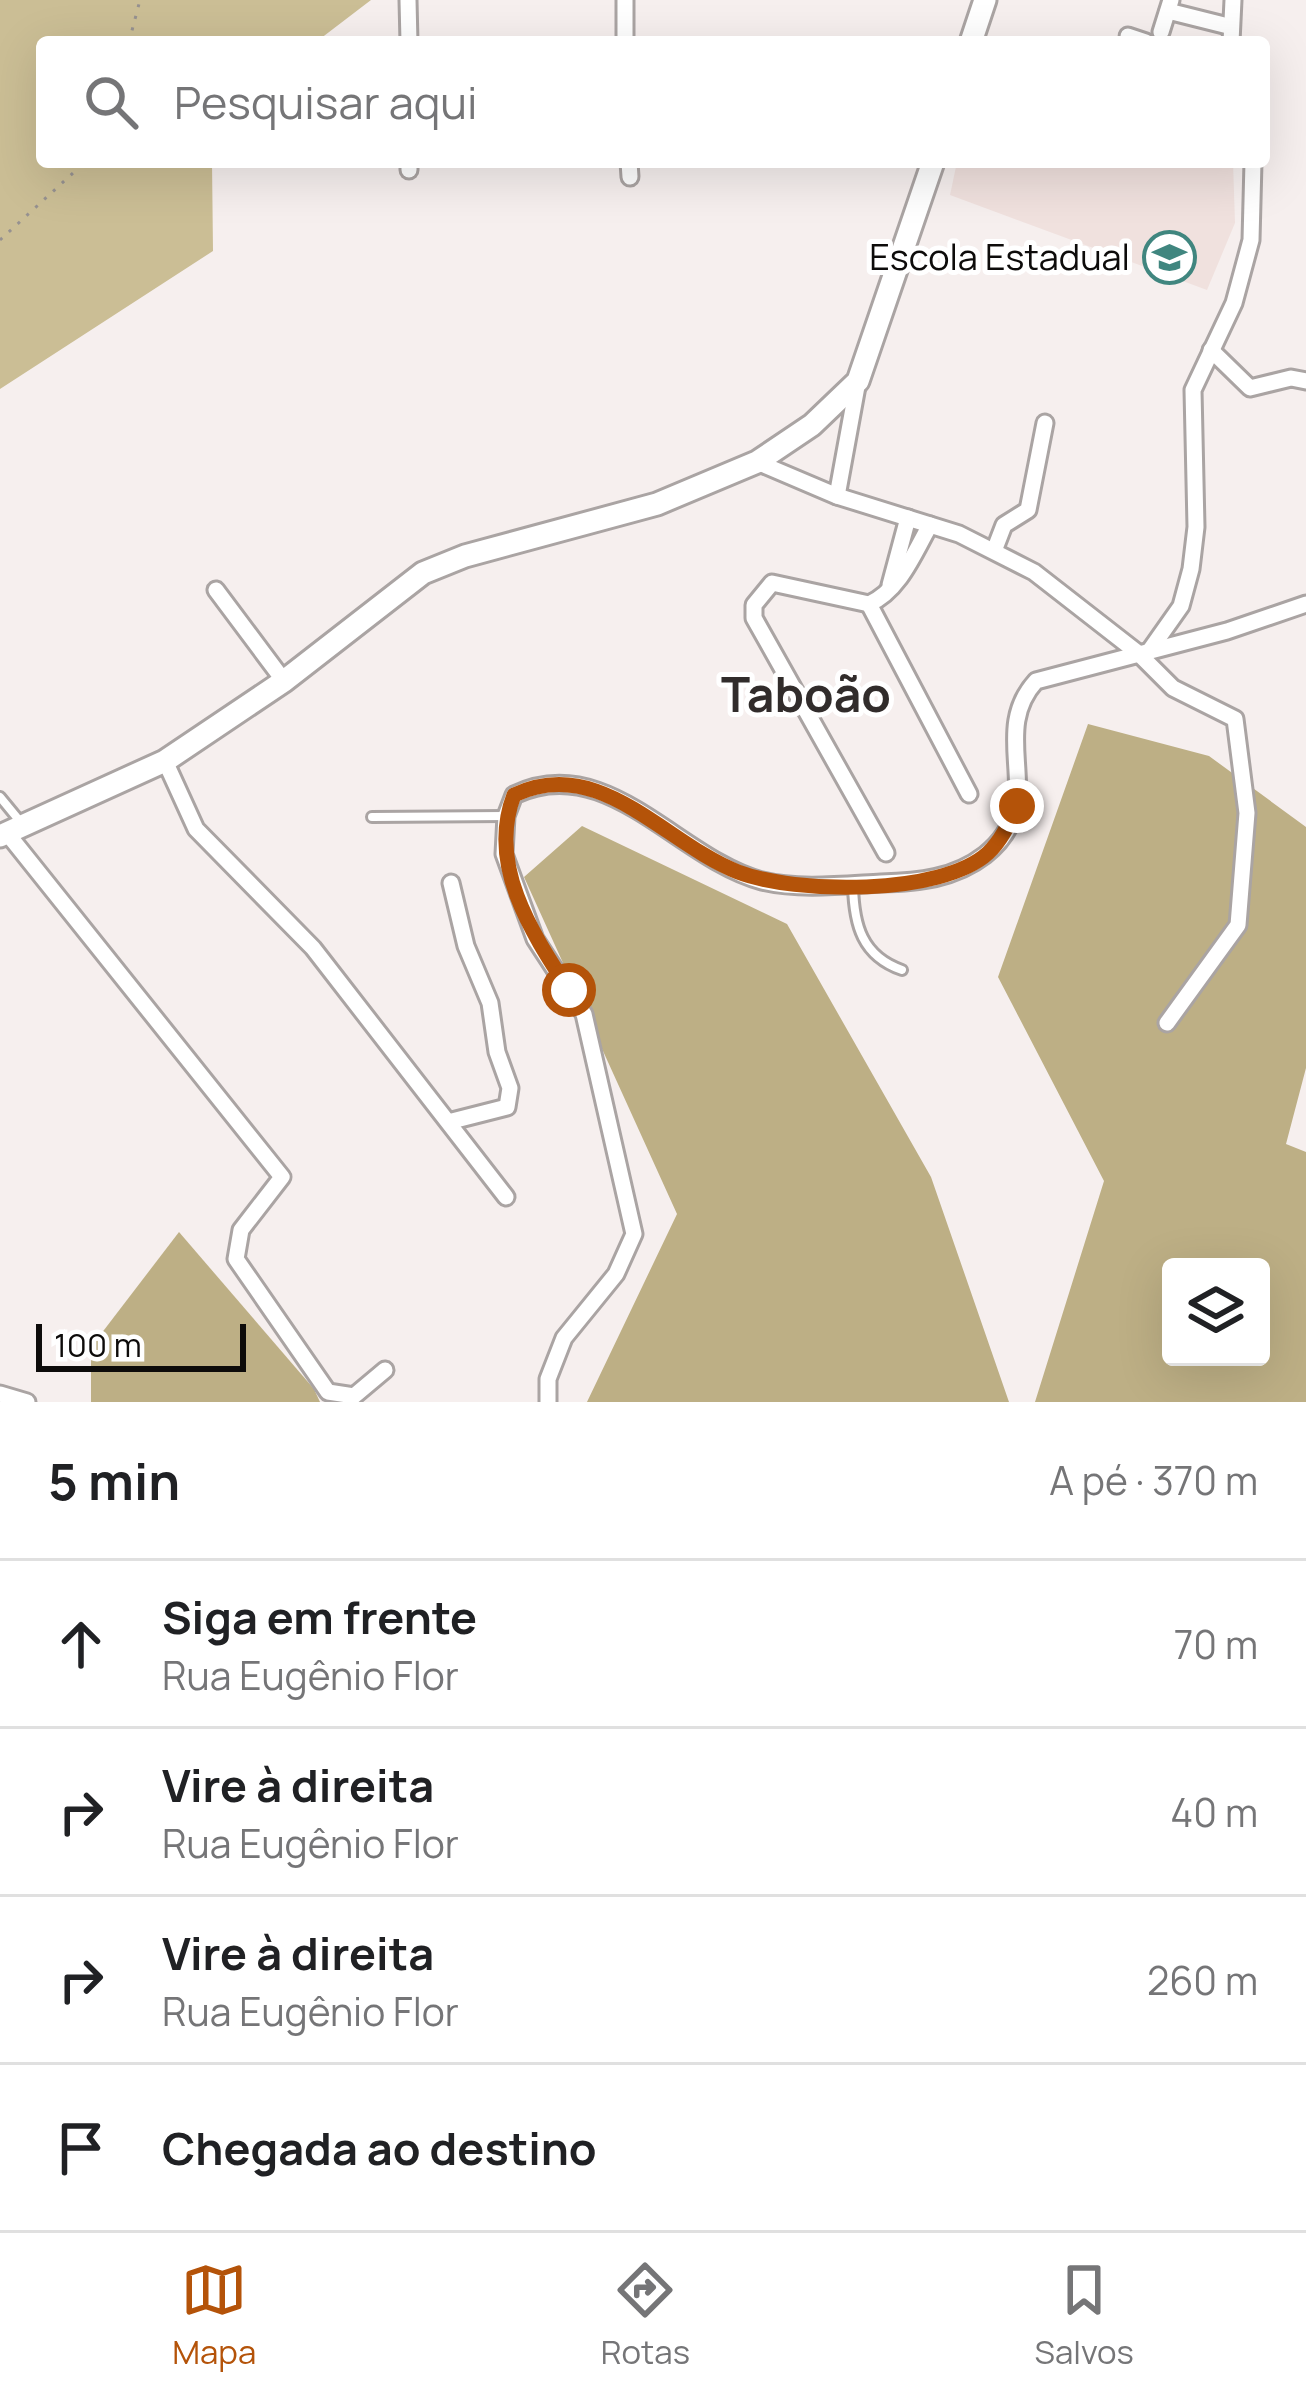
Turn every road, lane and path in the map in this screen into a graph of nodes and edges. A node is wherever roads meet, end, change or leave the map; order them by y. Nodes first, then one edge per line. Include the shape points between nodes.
1 (140, 0) edge
2 (408, 0) edge
3 (625, 0) edge
4 (985, 0) edge
5 (1232, 0) edge
6 (1169, 5) edge
7 (1230, 34) edge
8 (131, 36) edge
9 (409, 36) edge
10 (625, 36) edge
11 (972, 36) edge
12 (1154, 36) edge
13 (78, 168) edge
14 (931, 168) edge
15 (1253, 168) edge
16 (0, 240) edge
17 (1211, 350) junction
18 (858, 381) junction
19 (1306, 381) edge
20 (1045, 423) dead end
21 (757, 462) junction
22 (837, 496) junction
23 (908, 518) junction
24 (930, 525) junction
25 (994, 551) junction
26 (903, 558) junction
27 (216, 590) dead end
28 (869, 604) junction
29 (1306, 604) edge
30 (1144, 652) junction
31 (284, 681) junction
32 (165, 761) junction
33 (969, 794) dead end
34 (0, 797) edge
35 (506, 816) junction
36 (372, 817) dead end
37 (10, 831) edge
38 (886, 853) dead end
39 (451, 884) dead end
40 (854, 885) junction
41 (902, 970) dead end
42 (1167, 1023) dead end
43 (452, 1121) junction
44 (506, 1197) dead end
45 (385, 1370) dead end
46 (0, 1394) edge
47 (27, 1402) edge
48 (548, 1402) edge

1 - 8 path
2 - 9 street
3 - 10 street
4 - 11 main road
5 - 7 street
6 - 7 street
6 - 12 street
13 - 16 path
14 - 18 main road
15 - 17 street via 1251,240
17 - 19 street via 1250,388
17 - 30 street via 1193,389 1191,569 1180,606
18 - 21 main road
18 - 22 street
20 - 25 street via 1028,510 1004,524
21 - 22 street
21 - 31 main road via 619,517 423,574
22 - 23 street
23 - 24 street
23 - 26 street
24 - 25 street
24 - 26 street
25 - 30 street
26 - 28 street via 890,587
27 - 31 street
28 - 33 street
28 - 38 street via 772,583 754,618
29 - 30 street
30 - 40 street via 1036,680 1020,698 1012,720 1017,806 986,854 946,877
30 - 42 street via 1173,688 1235,718 1247,813 1238,925
31 - 32 main road
32 - 37 main road
32 - 43 street via 196,829 313,948
34 - 37 lane
35 - 36 lane
35 - 40 street via 514,795 533,786 592,786 730,869 765,882
35 - 48 street via 504,854 523,911 584,1014 594,1046 634,1234 616,1274 564,1339
37 - 45 street via 282,1177 241,1230 236,1259 328,1393 354,1396
39 - 43 street via 510,1088 507,1107
40 - 41 lane via 863,943
43 - 44 street
46 - 47 street

